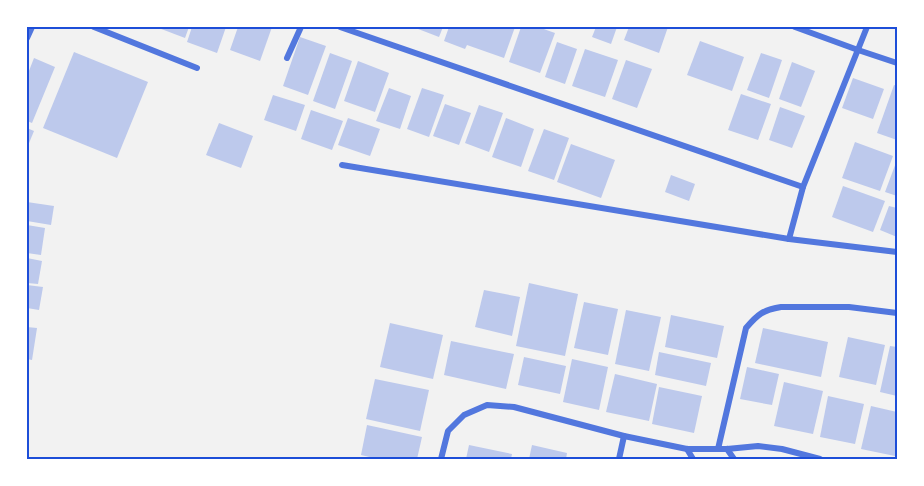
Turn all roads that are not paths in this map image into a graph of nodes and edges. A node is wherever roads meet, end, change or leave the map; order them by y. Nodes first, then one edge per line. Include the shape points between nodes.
1 (33, 27) edge
2 (94, 27) edge
3 (301, 27) edge
4 (340, 27) edge
5 (795, 27) edge
6 (867, 27) edge
7 (27, 38) edge
8 (858, 50) junction
9 (287, 58) dead end
10 (897, 63) edge
11 (197, 68) dead end
12 (342, 165) dead end
13 (804, 187) junction
14 (789, 239) junction
15 (897, 252) edge
16 (897, 313) edge
17 (624, 436) junction
18 (687, 449) junction
19 (718, 449) junction
20 (727, 449) junction
21 (441, 459) edge
22 (619, 459) edge
23 (693, 459) edge
24 (734, 459) edge
25 (820, 459) edge

1 - 7 street
2 - 11 street
3 - 9 street
4 - 13 street
5 - 8 street
6 - 8 street
8 - 10 street
8 - 13 street
12 - 14 street
13 - 14 street
14 - 15 street
16 - 19 street via 849,307 781,307 757,315 746,328
17 - 18 street
17 - 21 street via 514,407 488,405 464,415 448,431
17 - 22 street
18 - 19 street
18 - 23 street
19 - 20 street
20 - 24 street
20 - 25 street via 758,446

